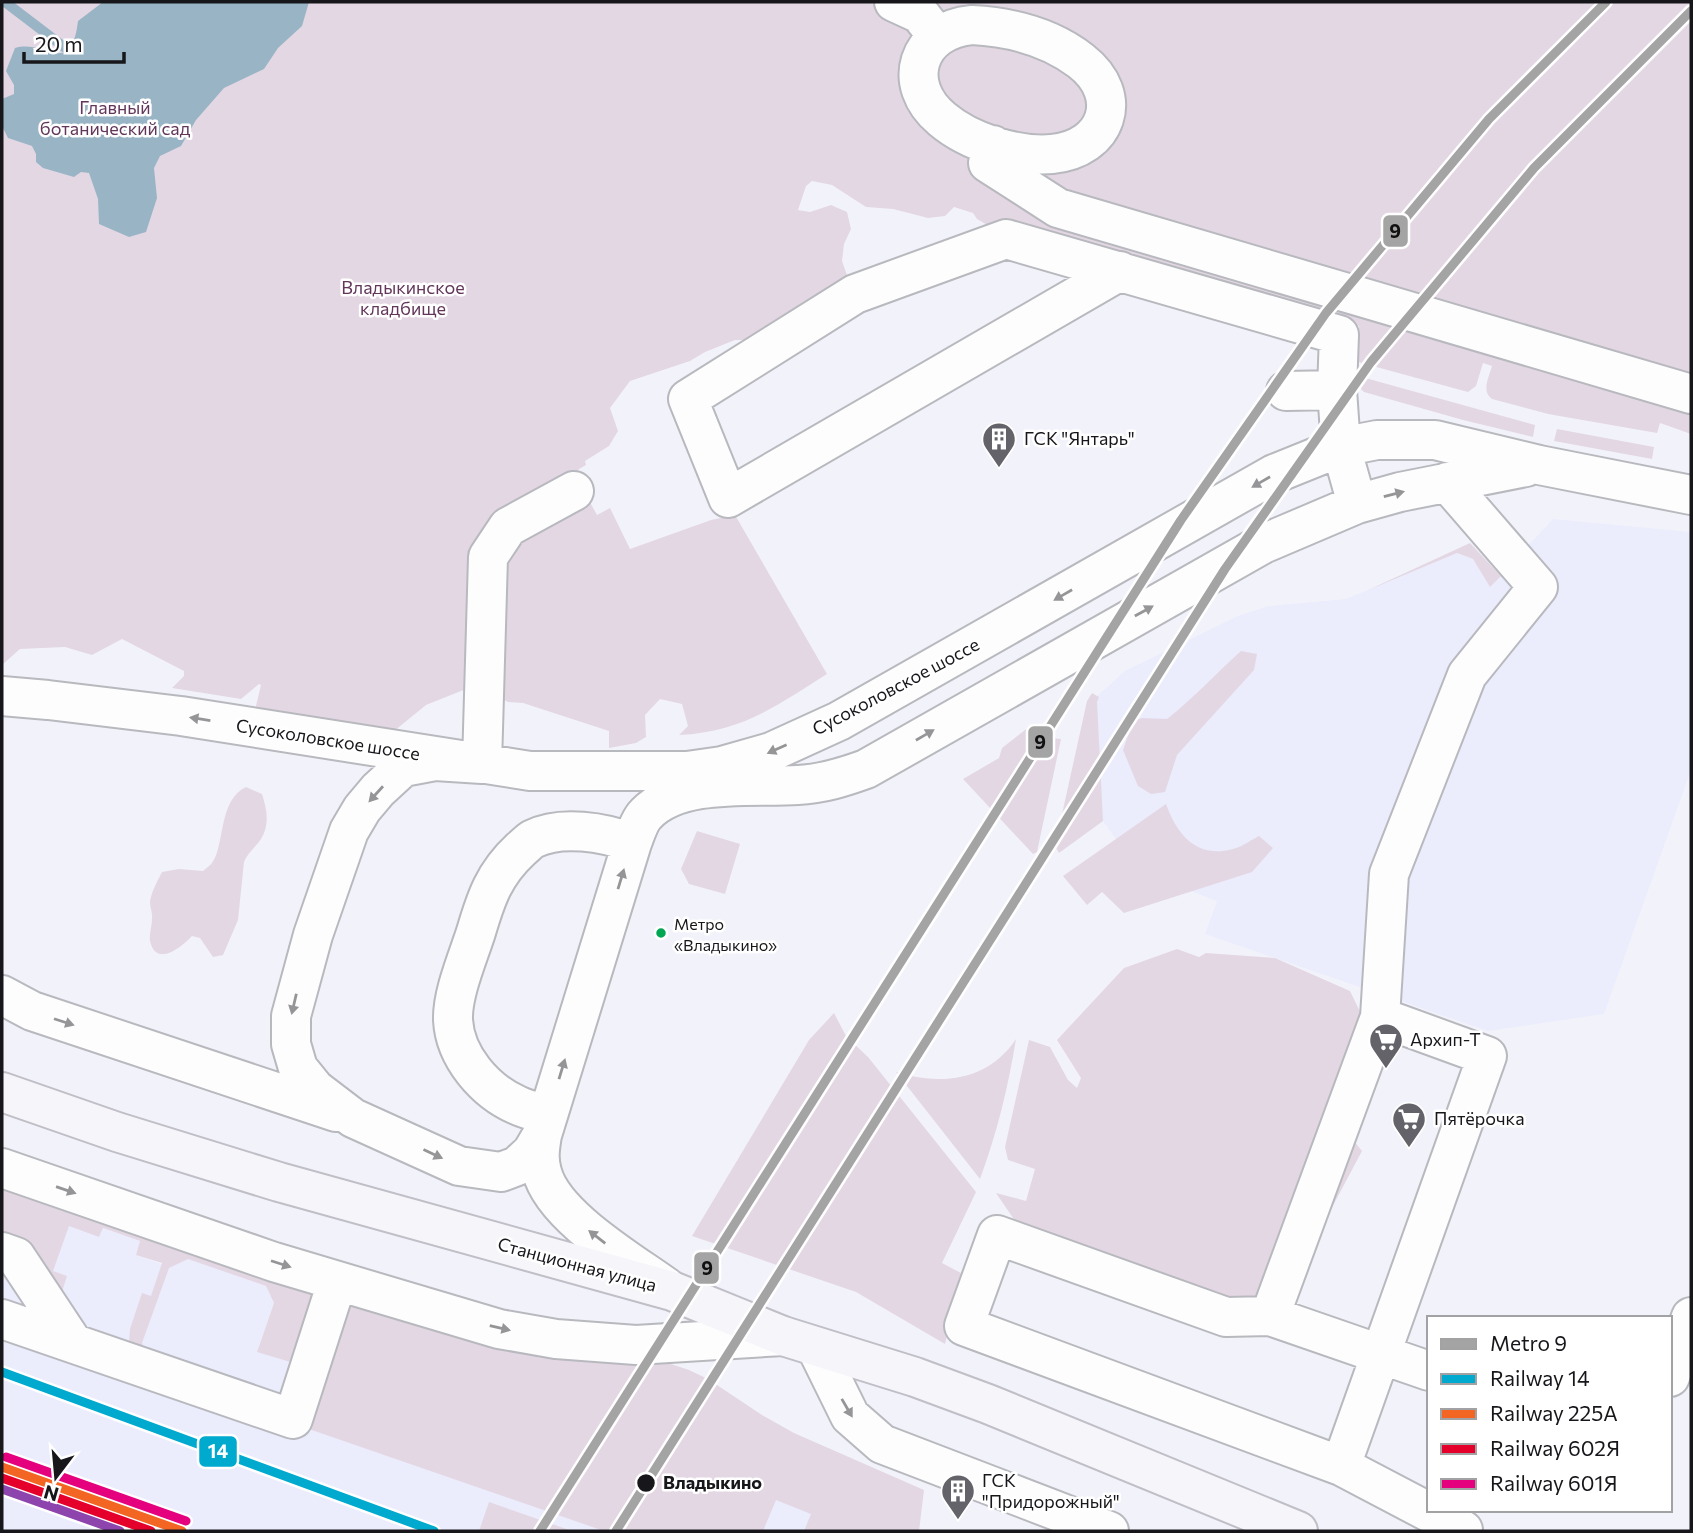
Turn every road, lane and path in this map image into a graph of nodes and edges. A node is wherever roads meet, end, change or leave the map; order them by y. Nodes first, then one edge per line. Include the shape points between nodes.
1 (894, 2) edge
2 (937, 36) junction
3 (993, 145) junction
4 (1120, 271) junction
5 (1351, 293) junction
6 (1339, 335) junction
7 (1337, 390) junction
8 (1286, 391) dead end
9 (1691, 394) edge
10 (1341, 447) junction
11 (1538, 465) junction
12 (1447, 482) junction
13 (574, 491) dead end
14 (1691, 495) edge
15 (1357, 504) junction
16 (2, 696) edge
17 (839, 721) junction
18 (482, 764) junction
19 (866, 769) junction
20 (583, 772) junction
21 (632, 843) junction
22 (2, 995) edge
23 (1380, 1017) junction
24 (2, 1093) edge
25 (353, 1118) junction
26 (545, 1125) junction
27 (2, 1168) edge
28 (2, 1252) edge
29 (337, 1282) junction
30 (672, 1291) junction
31 (1270, 1316) junction
32 (1691, 1317) edge
33 (2, 1319) edge
34 (800, 1342) junction
35 (73, 1343) junction
36 (1380, 1354) junction
37 (1427, 1370) edge
38 (1672, 1371) edge
39 (1341, 1466) junction
40 (1427, 1507) edge
41 (1439, 1512) edge
42 (1464, 1524) edge
43 (1109, 1531) edge
44 (1298, 1531) edge

1 - 2 street via 920,14
2 - 3 street via 919,64 926,100 949,124
2 - 3 street via 964,26 1010,29 1073,55 1098,80 1106,102 1105,118 1098,133 1086,143 1050,154
3 - 5 street via 988,163 1058,208
4 - 4 street via 1006,239 855,294 688,398 728,498
4 - 6 street
5 - 6 street
5 - 9 street
6 - 7 street
7 - 8 street
7 - 10 street
10 - 11 street, Сусоколовское шоссе via 1377,440 1436,440
10 - 15 street
10 -> 17 street, Сусоколовское шоссе via 1274,474
11 - 12 street, Сусоколовское шоссе
11 - 14 street, Сусоколовское шоссе
15 -> 12 street, Сусоколовское шоссе
12 - 23 street via 1538,587 1467,675 1389,874
13 - 18 street via 508,527 488,557
19 -> 15 street, Сусоколовское шоссе via 1263,544
18 -> 16 street, Сусоколовское шоссе via 181,716
17 - 19 street via 832,734 835,756 852,770
17 -> 20 street, Сусоколовское шоссе via 771,752 722,766
18 - 20 street, Сусоколовское шоссе
18 -> 25 street via 435,761 404,767 370,800 349,831 296,994 291,1044 298,1068 315,1089
19 - 21 street, Сусоколовское шоссе via 807,784 689,792 644,816
20 - 21 street via 619,789 630,808
26 -> 21 street, Сусоколовское шоссе
21 - 26 street via 570,830 533,839 506,864 488,893 457,995 456,1040 467,1062 491,1089
22 -> 25 street via 32,1011
23 - 31 street
23 - 36 street via 1488,1056
24 - 30 main road, Станционная улица via 279,1182
25 -> 26 street via 459,1166 501,1172 517,1166 531,1152
30 -> 26 street via 570,1215 555,1198 542,1173 539,1154
27 -> 29 street
28 - 35 street via 16,1257
29 -> 34 street via 499,1329 556,1339 636,1345
29 - 35 street via 293,1419
30 - 34 main road, Станционная улица
31 - 36 street
31 - 39 street via 1226,1317 997,1235 964,1326
32 - 38 street
33 - 35 street
34 -> 43 street via 850,1416 882,1444
34 - 44 main road, Станционная улица via 976,1400
36 - 37 street
36 - 39 street
39 - 40 street
41 - 42 street

